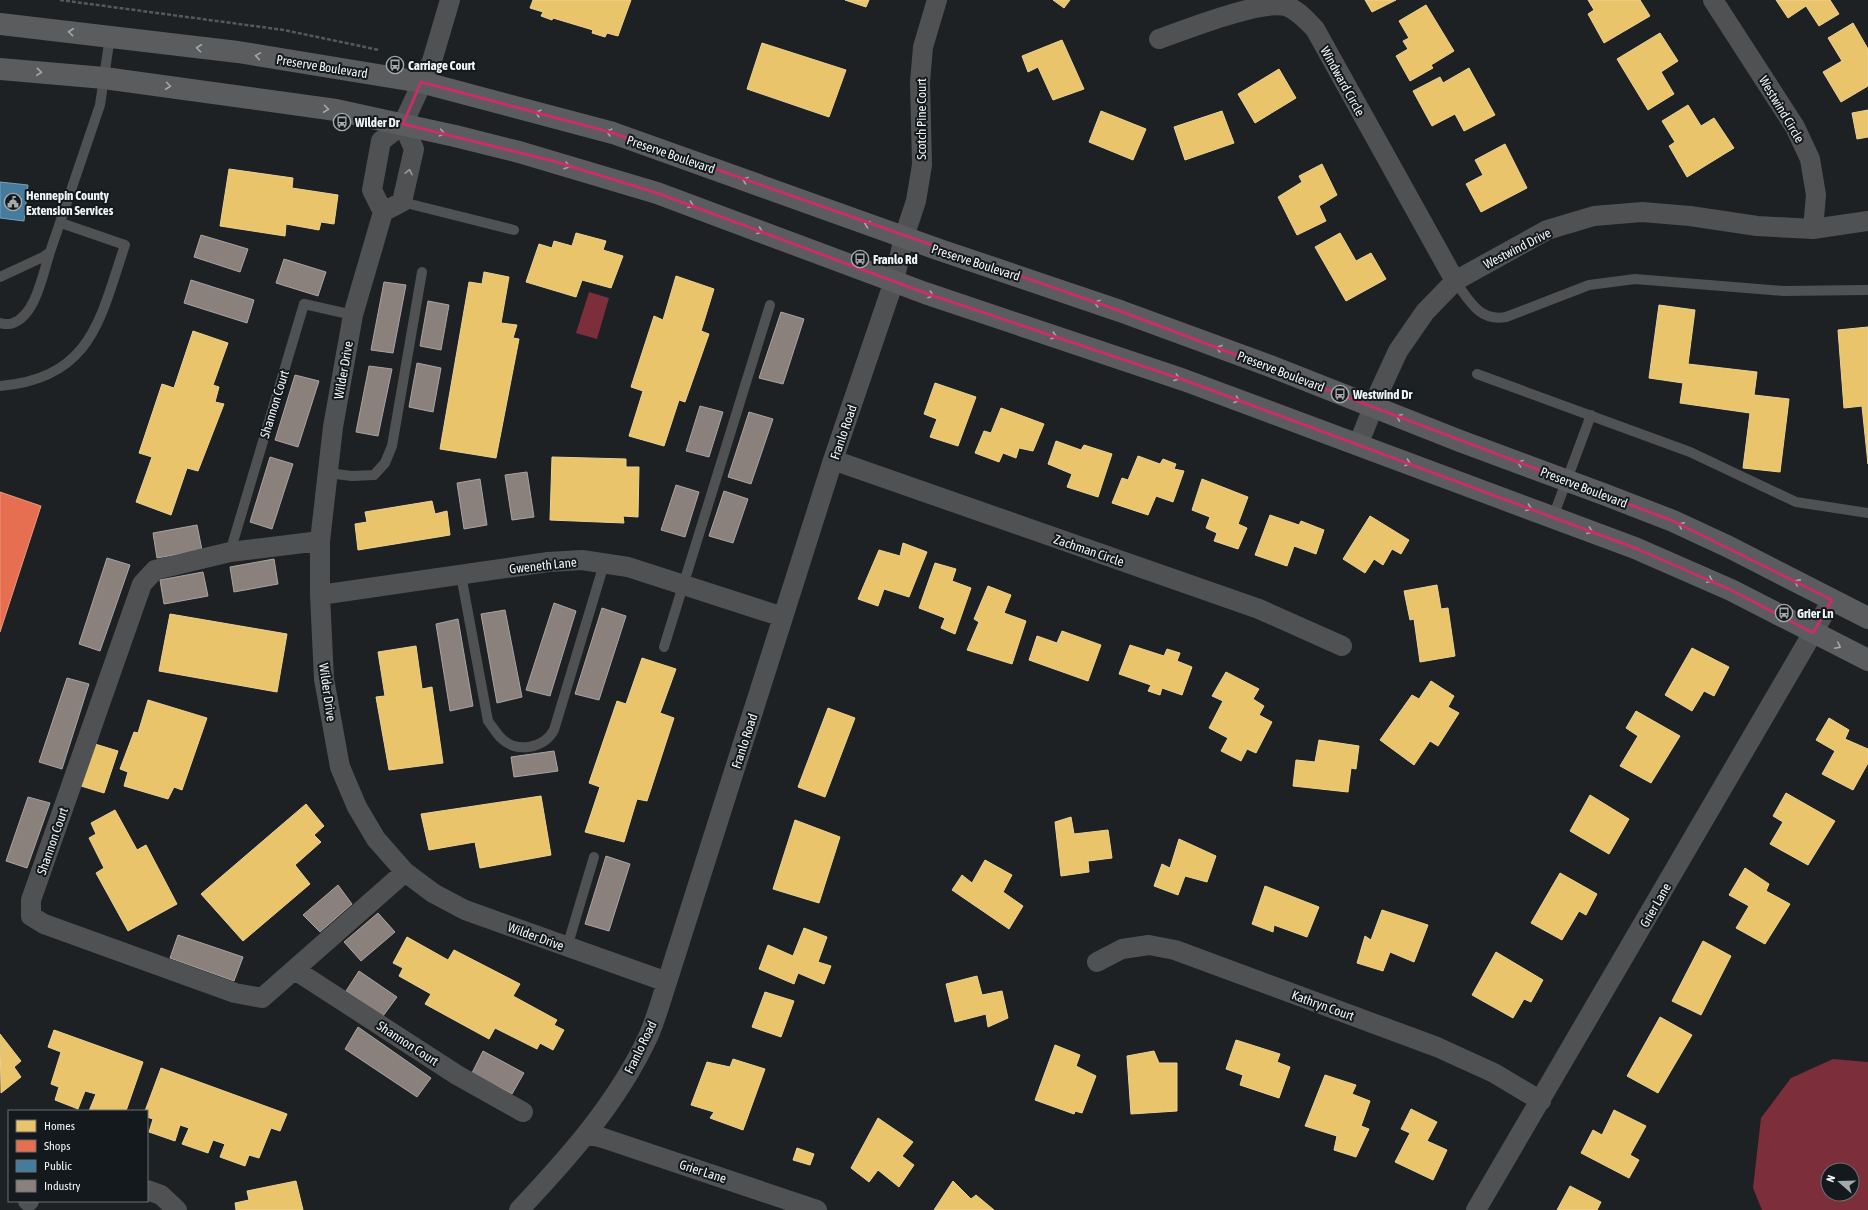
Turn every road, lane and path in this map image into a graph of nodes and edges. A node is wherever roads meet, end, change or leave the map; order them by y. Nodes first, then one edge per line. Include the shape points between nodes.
1 (450, 0) edge
2 (937, 0) edge
3 (1713, 0) edge
4 (0, 24) edge
5 (110, 36) junction
6 (1160, 39) dead end
7 (0, 69) edge
8 (104, 78) junction
9 (421, 82) junction
10 (404, 124) junction
11 (402, 202) junction
12 (383, 212) junction
13 (1868, 221) edge
14 (61, 223) junction
15 (1813, 229) junction
16 (514, 230) dead end
17 (904, 237) junction
18 (50, 252) junction
19 (422, 272) dead end
20 (0, 277) edge
21 (1455, 281) junction
22 (894, 282) junction
23 (1868, 290) edge
24 (770, 306) dead end
25 (353, 315) junction
26 (0, 323) edge
27 (1477, 374) dead end
28 (0, 386) edge
29 (1373, 406) junction
30 (1591, 415) junction
31 (1358, 445) junction
32 (833, 460) junction
33 (327, 473) junction
34 (1567, 481) junction
35 (1868, 513) edge
36 (1553, 517) junction
37 (320, 541) junction
38 (230, 552) junction
39 (604, 564) junction
40 (461, 575) junction
41 (683, 585) junction
42 (320, 595) junction
43 (1832, 600) junction
44 (783, 617) junction
45 (1868, 618) edge
46 (1813, 633) junction
47 (1342, 646) dead end
48 (664, 647) dead end
49 (1868, 660) edge
50 (594, 858) dead end
51 (405, 872) junction
52 (566, 946) junction
53 (1098, 962) dead end
54 (295, 970) junction
55 (667, 982) junction
56 (1541, 1101) junction
57 (523, 1112) dead end
58 (587, 1134) junction
59 (148, 1190) edge
60 (177, 1210) edge
61 (519, 1210) edge
62 (817, 1210) edge
63 (1476, 1210) edge

1 - 9 street via 432,61
2 - 17 street, Scotch Pine Court via 923,47 920,82 922,165 916,201
3 - 15 street, Westwind Circle via 1795,127 1810,159 1816,195
5 -> 4 street, Preserve Boulevard
5 - 8 lane
9 -> 5 street, Preserve Boulevard via 238,52
6 - 21 street, Windward Circle via 1248,7 1266,3 1286,5 1302,16 1315,29
7 -> 8 street
8 -> 10 street via 336,110
8 - 14 lane via 100,105
9 - 10 street
17 -> 9 street, Preserve Boulevard via 613,133
11 -> 10 street via 414,148
10 - 12 street via 381,141 372,190
10 -> 22 street via 526,154 657,192
11 - 12 street
11 - 16 lane
12 - 25 street, Wilder Drive
13 - 15 street, Westwind Drive
14 - 18 lane
14 - 28 lane via 125,245 103,310 91,337 76,356 61,369 40,379
15 - 21 street, Westwind Drive via 1756,226 1642,212 1594,216 1547,230
17 - 22 street, Franlo Road
29 -> 17 street, Preserve Boulevard via 1120,311
18 - 20 lane
18 - 26 lane via 35,298 28,311 20,320 11,324
19 - 33 lane via 392,446 384,463 374,474 352,476
21 - 23 lane via 1479,312 1496,319 1589,285 1635,279 1782,291
21 - 29 street, Westwind Drive via 1425,312 1398,351
22 -> 31 street via 1144,366
22 - 32 street, Franlo Road
24 - 41 lane
25 - 33 street, Wilder Drive
25 - 38 lane, Shannon Court via 304,304
27 - 30 lane
29 - 31 street, Westwind Drive
34 -> 29 street, Preserve Boulevard
30 - 34 lane
30 - 35 lane via 1690,452 1796,502
31 -> 36 street
32 - 44 street, Franlo Road
32 - 47 street, Zachman Circle via 1259,609
33 - 37 street, Wilder Drive
34 - 36 lane
43 -> 34 street, Preserve Boulevard via 1673,521
36 -> 46 street via 1683,568 1732,590
37 - 38 street, Shannon Court
37 - 42 street, Wilder Drive
38 - 54 street, Shannon Court via 155,570 142,584 31,900 31,916 44,924 235,993 262,998
39 - 40 street, Gweneth Lane via 582,560 548,562
39 - 40 lane via 554,730 549,739 526,748 501,739 488,721
39 - 41 street, Gweneth Lane via 628,567
40 - 42 street, Gweneth Lane
41 - 44 street, Gweneth Lane
41 - 48 lane
42 - 51 street, Wilder Drive via 324,679 340,767 357,807 376,838
43 - 45 street, Preserve Boulevard
43 - 46 street, Grier Lane
44 - 55 street, Franlo Road
46 -> 49 street
46 - 56 street, Grier Lane
50 - 52 lane
51 - 52 street, Wilder Drive via 433,894 465,910
51 - 54 street, Shannon Court
52 - 55 street, Wilder Drive
53 - 56 street, Kathryn Court via 1122,949 1149,945 1175,950 1437,1047 1494,1073
54 - 57 street, Shannon Court via 457,1075
55 - 58 street, Franlo Road via 648,1036 620,1088
56 - 63 street, Grier Lane
58 - 61 street, Franlo Road
58 - 62 street, Grier Lane
59 - 60 street via 161,1195

